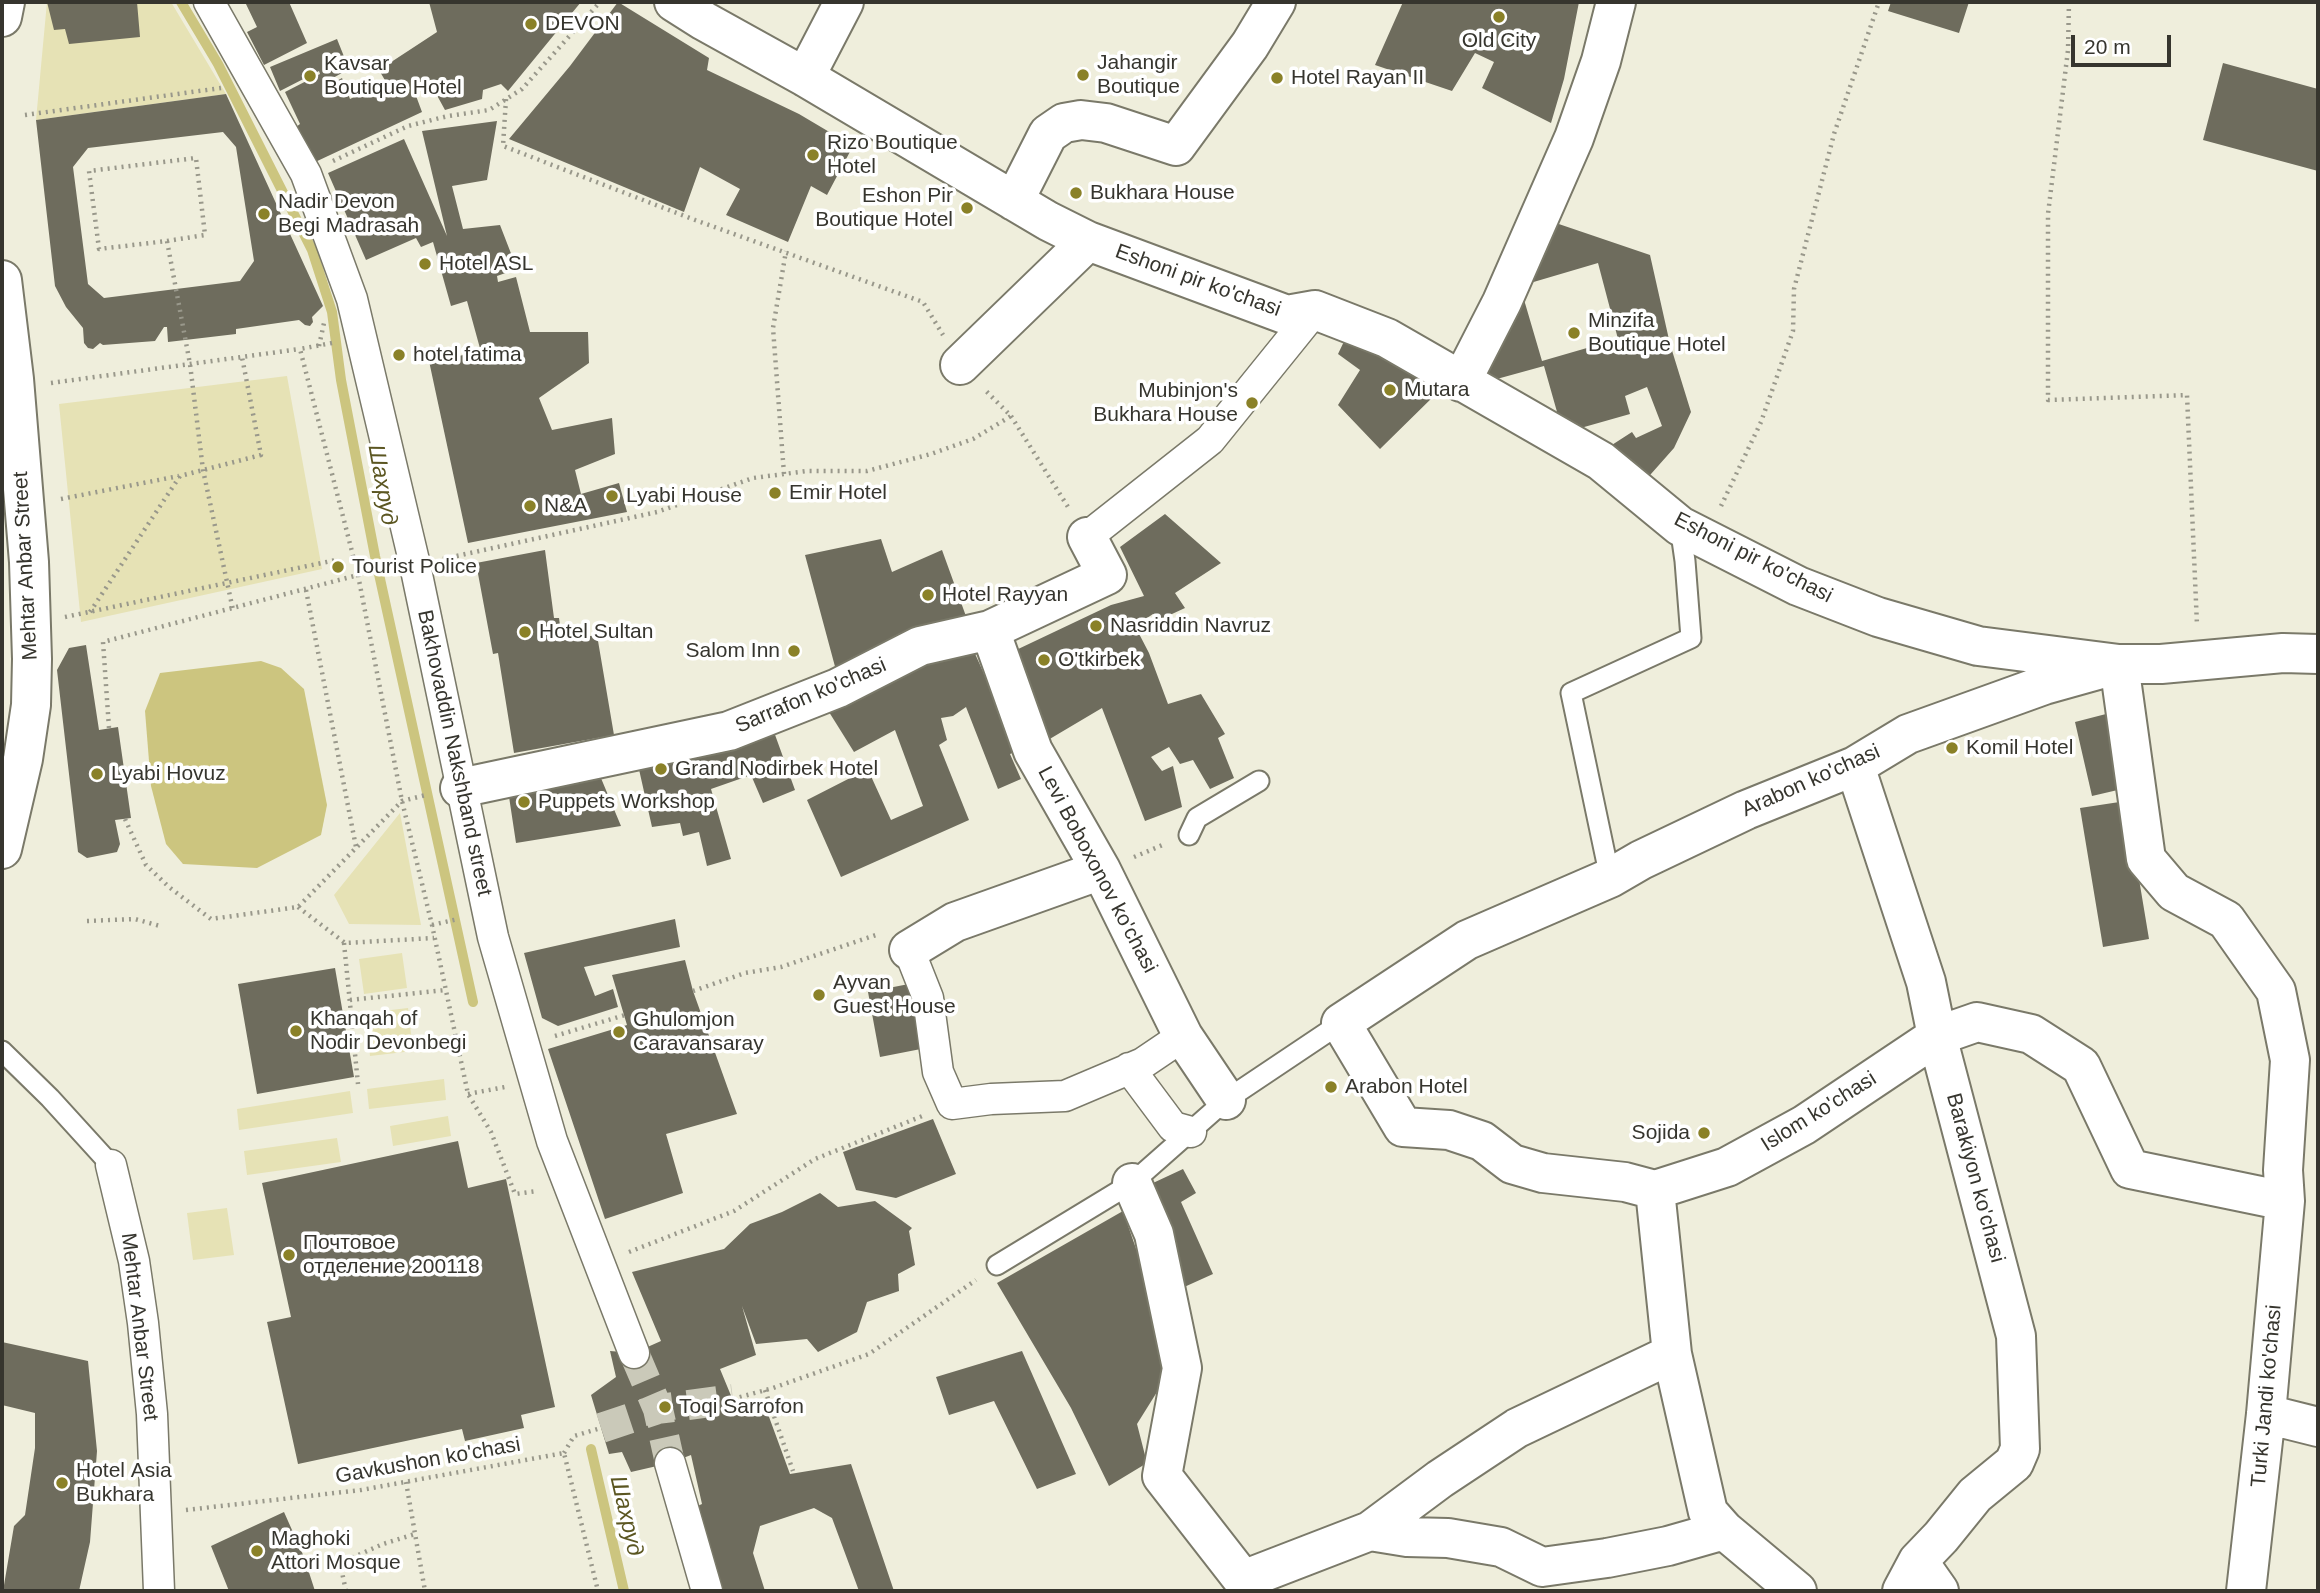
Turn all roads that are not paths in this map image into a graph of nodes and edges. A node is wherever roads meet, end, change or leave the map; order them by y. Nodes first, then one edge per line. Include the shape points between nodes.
1 (5, 2) edge
2 (209, 2) edge
3 (674, 2) edge
4 (844, 2) edge
5 (1276, 2) edge
6 (1616, 2) edge
7 (2, 17) edge
8 (805, 77) junction
9 (1014, 201) junction
10 (1088, 241) junction
11 (3, 298) edge
12 (1315, 310) junction
13 (960, 365) road end
14 (1461, 382) junction
15 (1693, 533) junction
16 (1087, 537) joint
17 (990, 630) junction
18 (2318, 654) edge
19 (2119, 664) junction
20 (1855, 766) junction
21 (1259, 781) dead end
22 (460, 788) junction
23 (1189, 835) road end
24 (2, 849) edge
25 (1101, 870) junction
26 (1610, 878) junction
27 (909, 950) joint
28 (1341, 1023) junction
29 (1182, 1036) junction
30 (1937, 1036) junction
31 (2, 1051) edge
32 (1129, 1068) junction
33 (1226, 1100) junction
34 (2302, 1110) edge
35 (1191, 1132) junction
36 (111, 1166) joint
37 (1132, 1183) junction
38 (1655, 1191) junction
39 (2285, 1201) junction
40 (997, 1265) road end
41 (634, 1353) tunnel mouth
42 (1672, 1354) junction
43 (2266, 1414) junction
44 (2318, 1427) edge
45 (670, 1463) tunnel mouth
46 (1724, 1530) junction
47 (1370, 1531) junction
48 (157, 1556) junction
49 (1920, 1581) edge
50 (1246, 1586) edge
51 (143, 1591) edge
52 (159, 1591) edge
53 (707, 1591) edge
54 (1797, 1591) edge
55 (2246, 1591) edge

1 - 7 street
2 - 22 street, Bakhovaddin Nakshband street via 306,174 352,299 415,565
3 - 8 street, Eshoni pir ko'chasi
4 - 8 street
5 - 9 street via 1245,53 1176,146 1105,123 1063,123 1048,134
6 - 14 street via 1574,138 1502,302
8 - 9 street, Eshoni pir ko'chasi
9 - 10 street, Eshoni pir ko'chasi
10 - 12 street, Eshoni pir ko'chasi via 1287,315
10 - 13 street
11 - 24 street, Mehtar Anbar Street via 29,562 32,659 23,759
12 - 14 street, Eshoni pir ko'chasi via 1387,338
12 - 16 street via 1210,440
14 - 15 street, Eshoni pir ko'chasi via 1601,461
15 - 19 street, Eshoni pir ko'chasi via 1798,586 1878,617 1978,646
15 - 26 lane via 1685,561 1690,638 1571,693
16 - 17 street, Sarrafon ko'chasi via 1107,575
17 - 22 street, Sarrafon ko'chasi via 920,646 838,688 730,732
17 - 25 street, Levi Boboxonov ko'chasi via 1033,751
18 - 19 street, Arabon ko'chasi
19 - 20 street, Arabon ko'chasi via 2044,685 1908,734
19 - 34 street, Turki Jandi ko'chasi via 2146,859 2174,892 2226,920 2276,991
20 - 26 street, Arabon ko'chasi via 1746,810
20 - 30 street, Barakiyon ko'chasi via 1926,982
21 - 23 lane via 1197,818
22 - 41 street, Bakhovaddin Nakshband street via 493,937 552,1141
25 - 27 street via 955,922
25 - 29 street, Levi Boboxonov ko'chasi
26 - 28 street, Arabon ko'chasi via 1467,940
27 - 32 street via 928,998 939,1072 952,1104 1065,1096
28 - 33 lane
28 - 38 street via 1403,1127 1448,1130 1471,1137 1511,1164 1543,1173 1625,1182
29 - 32 street
29 - 33 street, Levi Boboxonov ko'chasi
30 - 38 street, Islom ko'chasi via 1804,1125 1727,1167
30 - 39 street, Islom ko'chasi via 1978,1022 2032,1034 2081,1066 2130,1169
30 - 49 street, Barakiyon ko'chasi via 2016,1336 2020,1449 2014,1463 1975,1495 1941,1537
31 - 36 lane, Mehtar Anbar Street
32 - 35 street via 1173,1126
33 - 35 lane
34 - 39 street, Turki Jandi ko'chasi via 2283,1170
35 - 37 lane
36 - 48 street, Mehtar Anbar Street via 134,1261 142,1323 152,1414
37 - 40 lane
37 - 50 street via 1154,1234 1182,1368 1162,1476
38 - 42 street
39 - 43 street, Turki Jandi ko'chasi
42 - 46 street via 1708,1512
42 - 47 street via 1517,1428
43 - 44 street
43 - 55 street, Turki Jandi ko'chasi
45 - 53 street
46 - 47 street via 1668,1546 1542,1567 1501,1547
46 - 54 street
47 - 50 street
48 - 51 street
48 - 52 street

